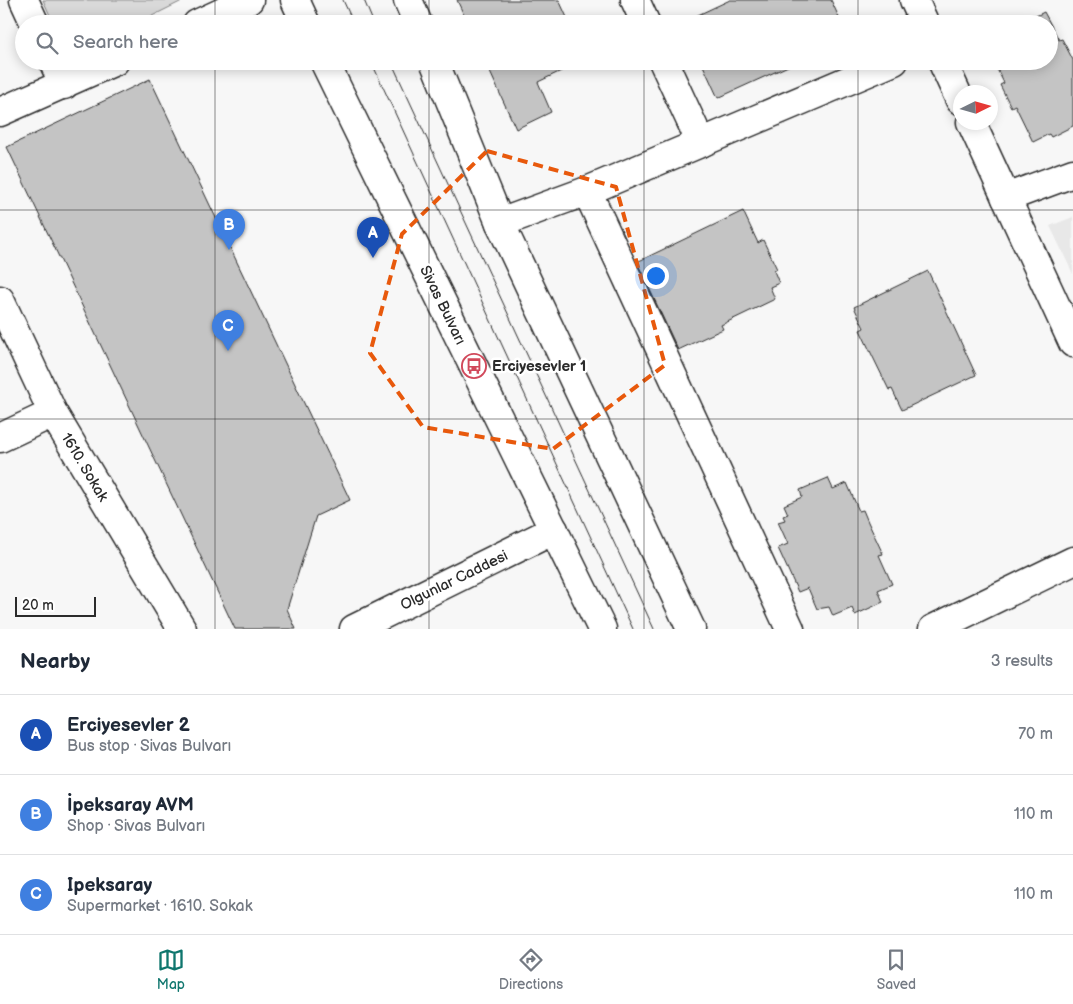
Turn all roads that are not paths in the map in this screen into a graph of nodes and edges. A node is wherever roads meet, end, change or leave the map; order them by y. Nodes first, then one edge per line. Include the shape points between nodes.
1 (24, 0) edge
2 (249, 0) edge
3 (295, 0) edge
4 (408, 0) edge
5 (914, 0) edge
6 (31, 15) edge
7 (216, 15) edge
8 (302, 15) edge
9 (414, 15) edge
10 (921, 15) edge
11 (72, 70) edge
12 (328, 70) edge
13 (438, 70) edge
14 (667, 70) edge
15 (873, 70) edge
16 (946, 70) edge
17 (58, 73) edge
18 (953, 85) edge
19 (0, 112) edge
20 (975, 130) edge
21 (701, 143) junction
22 (1073, 173) edge
23 (587, 192) junction
24 (1006, 198) junction
25 (500, 223) junction
26 (0, 300) edge
27 (1073, 343) edge
28 (53, 413) junction
29 (0, 438) edge
30 (554, 530) junction
31 (1073, 561) edge
32 (182, 629) edge
33 (354, 629) edge
34 (602, 629) edge
35 (691, 629) edge
36 (790, 629) edge
37 (932, 629) edge

1 - 6 main road
2 - 7 main road
3 - 8 main road
4 - 9 main road
5 - 10 main road
11 - 17 main road
12 - 30 main road, Sivas Bulvarı
13 - 25 main road
14 - 21 main road
15 - 21 main road
16 - 18 main road
17 - 19 main road
20 - 24 main road
21 - 23 main road
22 - 24 main road
23 - 25 main road
23 - 36 main road
24 - 27 main road
25 - 35 main road
26 - 28 main road, 1610. Sokak
28 - 29 main road
28 - 32 main road, 1610. Sokak
30 - 33 main road, Olgunlar Caddesi
30 - 34 main road, Sivas Bulvarı
31 - 37 main road

